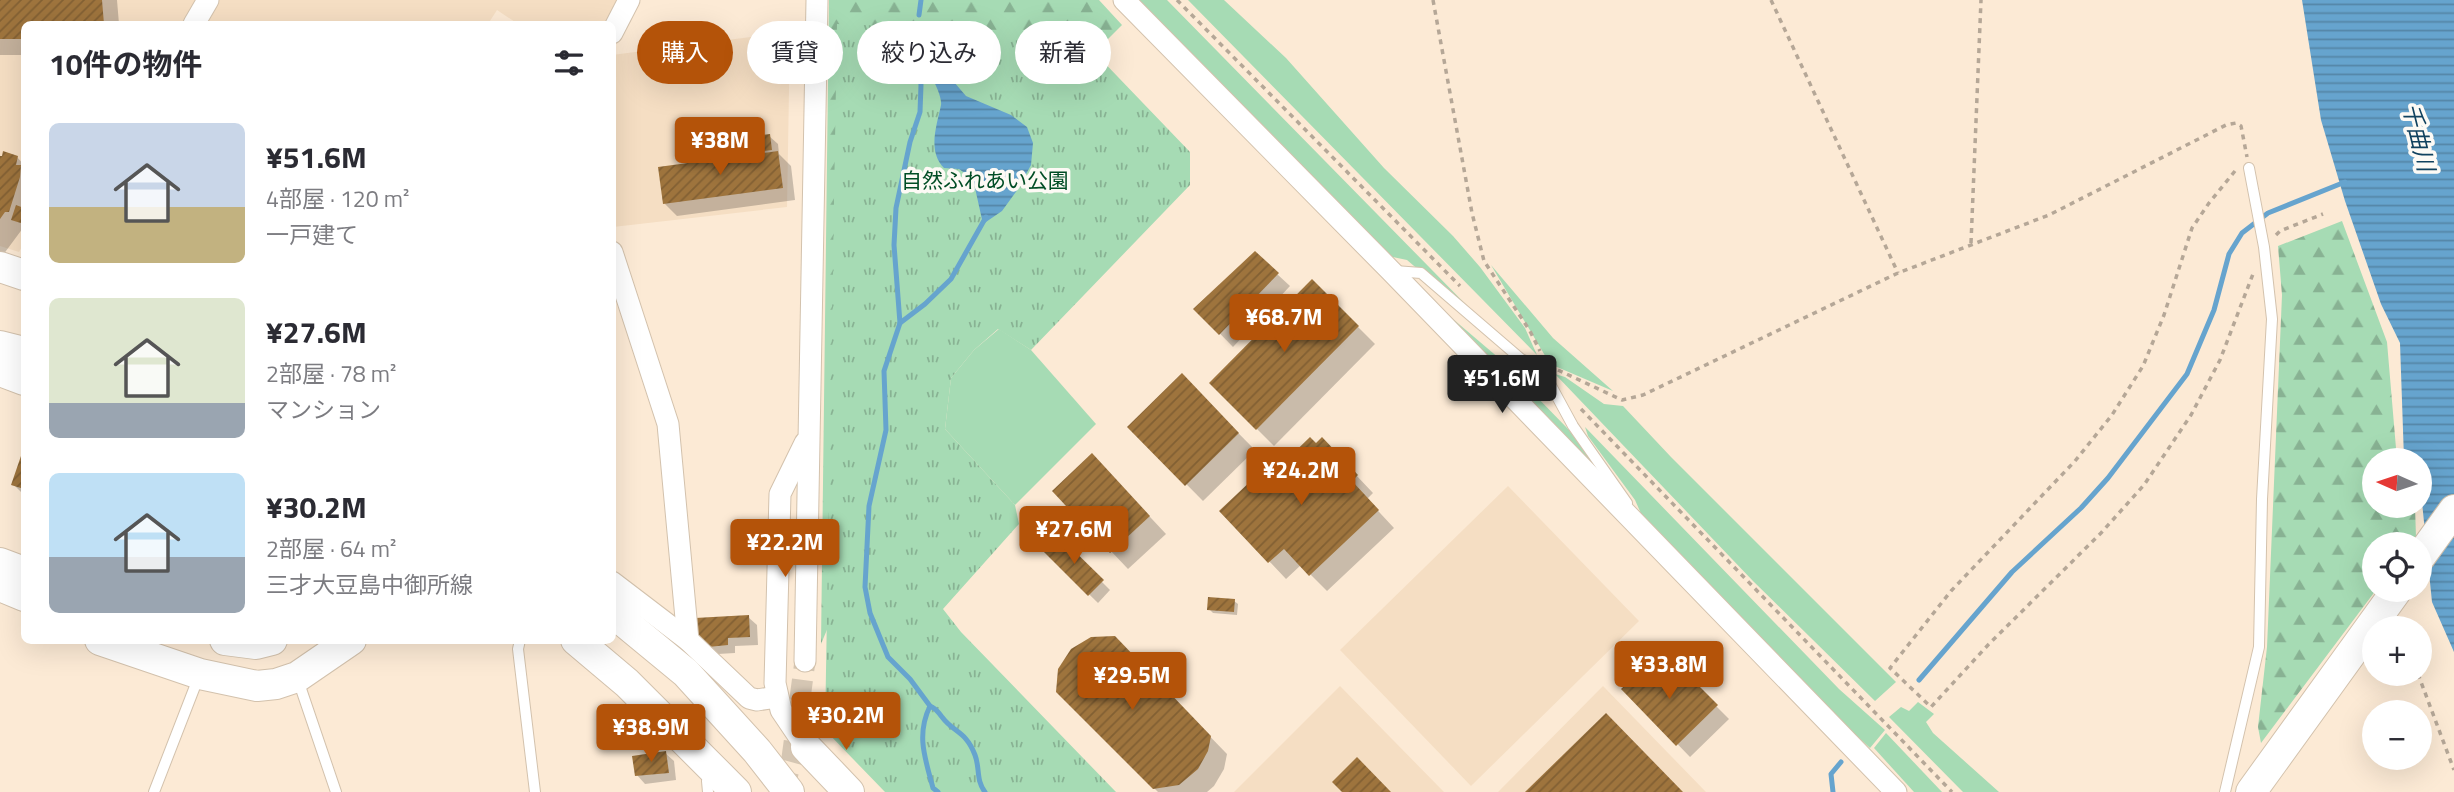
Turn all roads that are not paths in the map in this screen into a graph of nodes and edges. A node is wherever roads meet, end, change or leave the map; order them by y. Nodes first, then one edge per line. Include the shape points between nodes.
1 (208, 0) edge
2 (629, 0) edge
3 (817, 0) edge
4 (1124, 0) edge
5 (196, 21) edge
6 (616, 25) edge
7 (2249, 169) road end
8 (0, 253) edge
9 (21, 258) edge
10 (616, 264) edge
11 (0, 267) edge
12 (1391, 271) junction
13 (21, 274) edge
14 (0, 346) edge
15 (21, 351) edge
16 (0, 371) edge
17 (21, 379) edge
18 (808, 435) junction
19 (2454, 510) edge
20 (1642, 530) junction
21 (2432, 540) edge
22 (0, 563) edge
23 (21, 571) edge
24 (616, 585) edge
25 (0, 586) edge
26 (21, 595) edge
27 (2388, 602) edge
28 (0, 607) edge
29 (21, 614) edge
30 (616, 615) edge
31 (688, 640) junction
32 (112, 644) edge
33 (153, 644) edge
34 (326, 644) edge
35 (345, 644) edge
36 (519, 644) edge
37 (581, 644) edge
38 (805, 661) tunnel mouth
39 (200, 674) junction
40 (297, 677) junction
41 (777, 697) junction
42 (806, 747) joint
43 (154, 792) edge
44 (336, 792) edge
45 (535, 792) edge
46 (736, 792) edge
47 (789, 792) edge
48 (849, 792) edge
49 (1896, 792) edge
50 (2225, 792) edge
51 (2251, 792) edge

1 - 5 street
2 - 6 street
3 - 18 street
4 - 12 street
7 - 50 lane via 2272,319 2259,648
8 - 9 main road
10 - 31 street via 668,424
11 - 13 main road
12 - 20 street
12 - 20 lane via 1421,273 1521,359 1542,369 1573,426
14 - 15 main road
16 - 17 main road
18 - 38 street
18 - 41 street via 780,494
19 - 21 main road
20 - 49 street
22 - 23 main road
24 - 31 street
25 - 26 main road
27 - 51 main road
28 - 29 main road
30 - 47 main road via 685,673
31 - 41 street via 749,698
32 - 39 main road
33 - 34 main road via 190,658 255,671 285,665
35 - 40 main road
36 - 45 lane
37 - 46 main road via 627,683
39 - 40 main road via 257,686
39 - 43 lane
40 - 44 lane
41 - 42 street
42 - 48 main road

